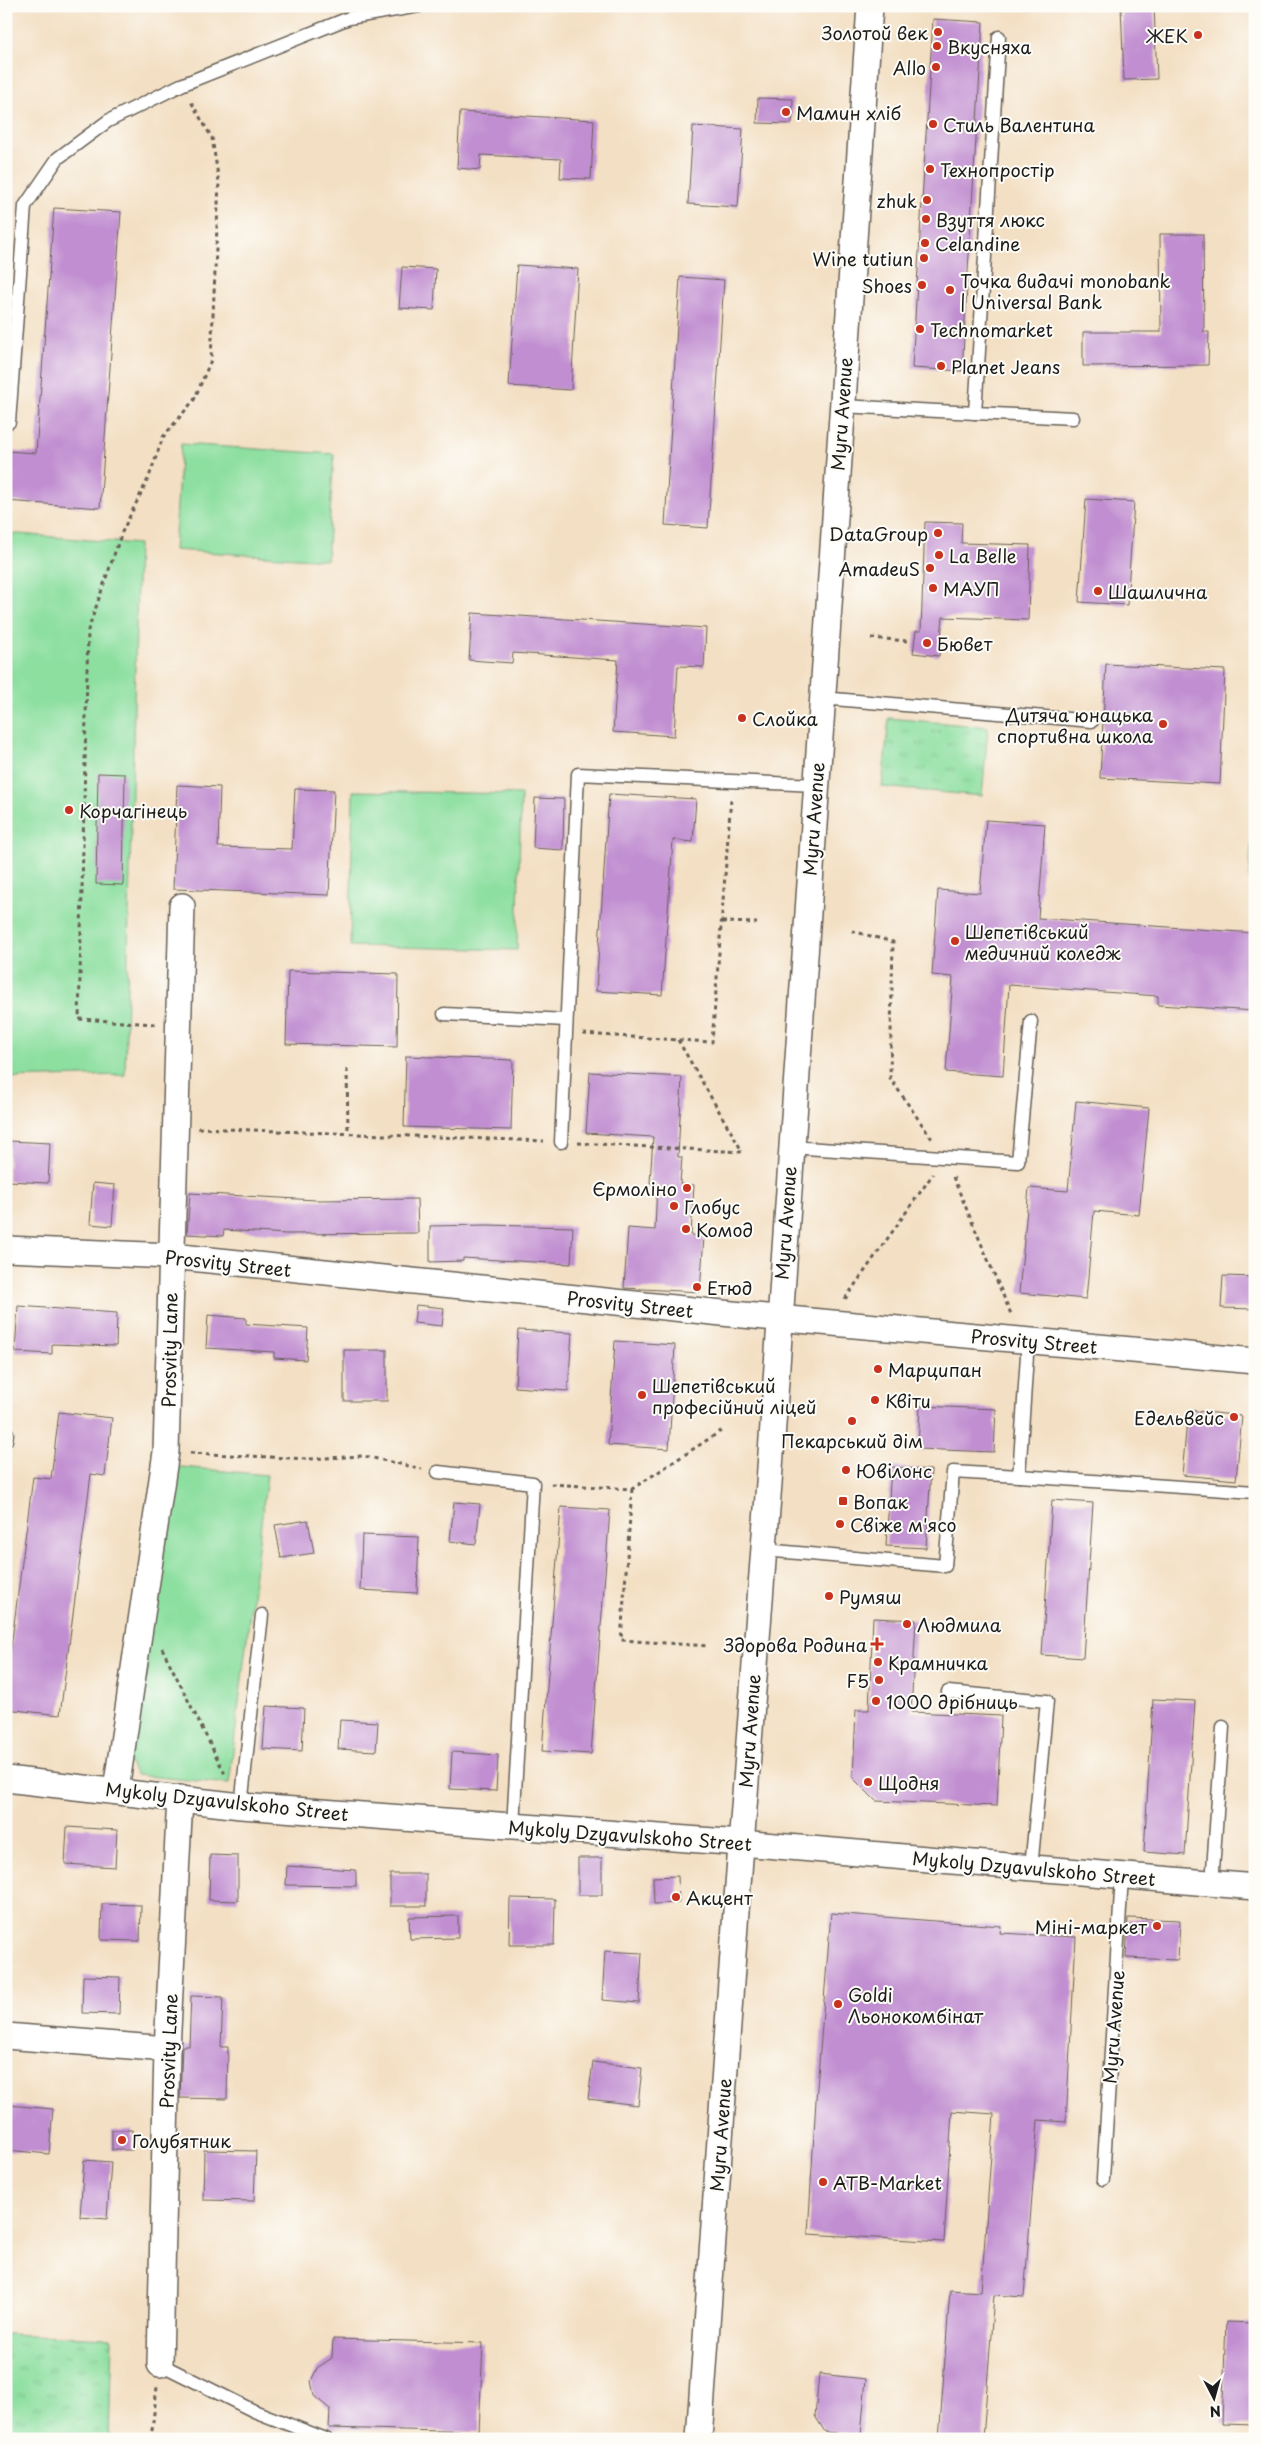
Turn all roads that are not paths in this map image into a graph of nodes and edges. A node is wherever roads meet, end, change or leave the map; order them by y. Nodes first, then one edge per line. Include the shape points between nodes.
1 (419, 6) edge
2 (870, 6) edge
3 (998, 37) dead end
4 (842, 406) junction
5 (975, 413) junction
6 (1073, 418) dead end
7 (9, 422) dead end
8 (822, 698) junction
9 (1092, 721) dead end
10 (816, 785) junction
11 (182, 906) dead end
12 (444, 1014) dead end
13 (566, 1020) junction
14 (1031, 1020) dead end
15 (561, 1142) road end
16 (790, 1147) junction
17 (6, 1248) edge
18 (171, 1256) junction
19 (778, 1318) junction
20 (1028, 1340) junction
21 (1255, 1360) edge
22 (438, 1472) road end
23 (1019, 1476) junction
24 (1255, 1492) edge
25 (764, 1550) junction
26 (262, 1615) dead end
27 (948, 1692) dead end
28 (1223, 1727) dead end
29 (6, 1779) edge
30 (116, 1790) junction
31 (180, 1798) junction
32 (241, 1806) junction
33 (513, 1826) junction
34 (741, 1843) junction
35 (1031, 1868) junction
36 (1122, 1876) junction
37 (1212, 1884) junction
38 (1255, 1887) edge
39 (6, 2036) edge
40 (167, 2049) junction
41 (1103, 2179) dead end
42 (160, 2364) joint
43 (326, 2439) edge
44 (699, 2439) edge

1 - 7 lane via 349,18 181,85 108,121 58,158 25,206
2 - 4 street, Myru Avenue
3 - 5 lane
4 - 5 lane
4 - 8 street, Myru Avenue
5 - 6 lane
8 - 9 lane
8 - 10 street, Myru Avenue
10 - 13 lane via 578,774
10 - 16 street, Myru Avenue
11 - 18 street, Prosvity Lane
12 - 13 lane
13 - 15 lane
14 - 16 lane via 1018,1162
16 - 19 street, Myru Avenue
17 - 18 street, Prosvity Street
18 - 19 street, Prosvity Street
18 - 30 street, Prosvity Lane via 166,1452
19 - 20 street, Prosvity Street
19 - 25 street, Myru Avenue
20 - 21 street, Prosvity Street
20 - 23 lane
22 - 33 lane via 533,1483
23 - 24 lane
23 - 25 lane via 953,1472 945,1566
25 - 34 street, Myru Avenue
26 - 32 lane
27 - 35 lane via 1047,1701
28 - 37 lane
29 - 30 street, Mykoly Dzyavulskoho Street
30 - 31 street, Mykoly Dzyavulskoho Street
31 - 32 street, Mykoly Dzyavulskoho Street
31 - 40 street, Prosvity Lane
32 - 33 street, Mykoly Dzyavulskoho Street
33 - 34 street, Mykoly Dzyavulskoho Street
34 - 35 street, Mykoly Dzyavulskoho Street
34 - 44 street, Myru Avenue
35 - 36 street, Mykoly Dzyavulskoho Street
36 - 37 street, Mykoly Dzyavulskoho Street
36 - 41 lane, Myru Avenue
37 - 38 street, Mykoly Dzyavulskoho Street
39 - 40 street
40 - 42 street, Prosvity Lane
42 - 43 lane via 254,2411

